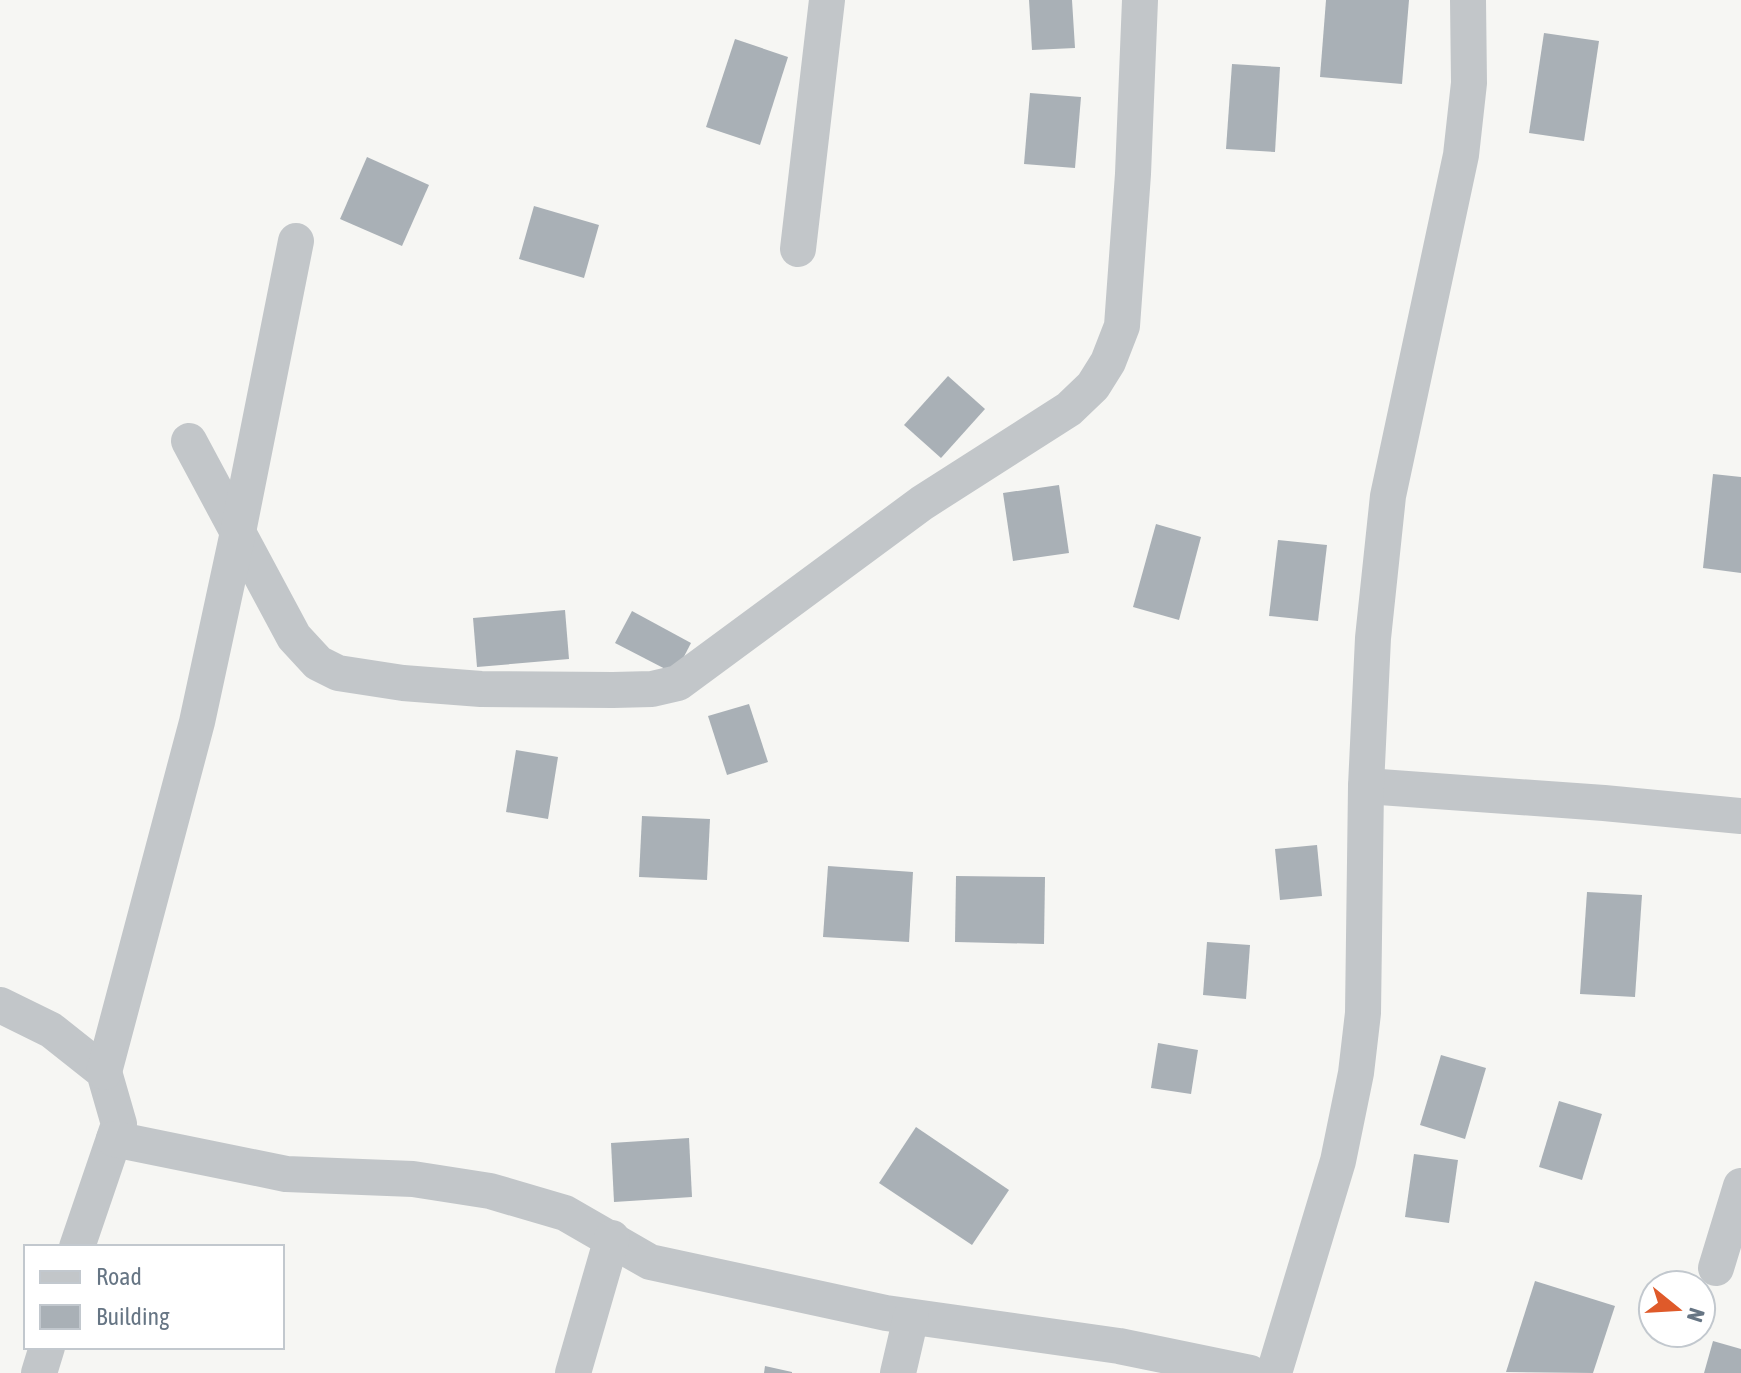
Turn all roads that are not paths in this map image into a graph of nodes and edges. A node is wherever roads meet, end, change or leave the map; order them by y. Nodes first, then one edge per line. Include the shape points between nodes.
1 (827, 0) edge
2 (1140, 0) edge
3 (1468, 0) edge
4 (296, 241) dead end
5 (798, 249) dead end
6 (189, 441) dead end
7 (238, 532) junction
8 (1366, 786) junction
9 (1741, 816) edge
10 (0, 1005) edge
11 (104, 1072) junction
12 (114, 1139) junction
13 (1741, 1186) edge
14 (612, 1238) junction
15 (78, 1245) edge
16 (1716, 1268) dead end
17 (911, 1317) junction
18 (46, 1349) edge
19 (39, 1373) edge
20 (573, 1373) edge
21 (898, 1373) edge
22 (1250, 1373) edge
23 (1274, 1373) edge

1 - 5 street
2 - 7 street via 1122,326 1093,386 1069,409 922,503 678,683 626,690 481,689 338,673 318,663 294,637
3 - 8 street via 1469,83 1461,155 1388,496 1373,638
4 - 7 street
6 - 7 street
7 - 11 street via 197,722
8 - 9 street
8 - 23 street via 1363,1013 1356,1073 1338,1161
10 - 11 street via 51,1030
11 - 12 street via 119,1124
12 - 14 street via 286,1174 413,1179 490,1191 565,1213
12 - 15 street
13 - 16 street
14 - 17 street via 650,1262
14 - 20 street
17 - 21 street
17 - 22 street via 1119,1346
18 - 19 street

